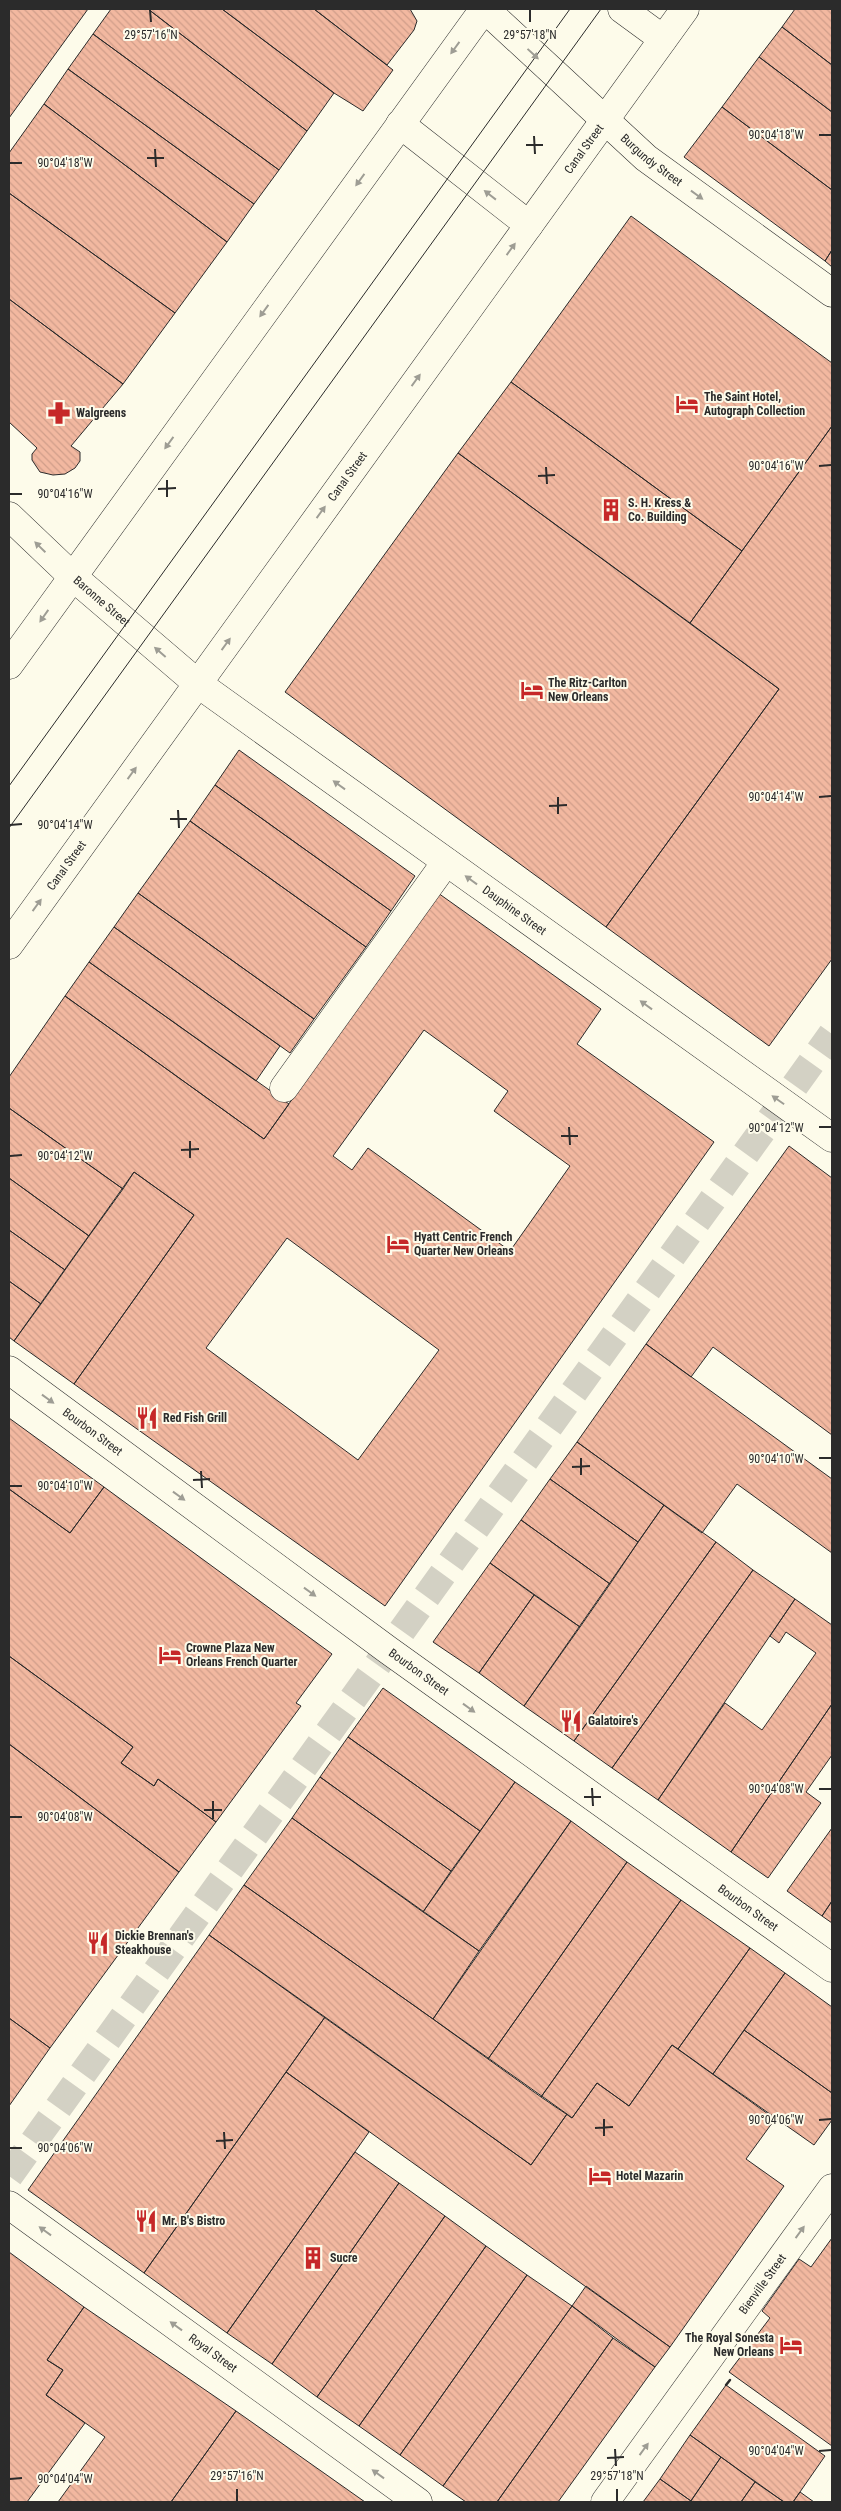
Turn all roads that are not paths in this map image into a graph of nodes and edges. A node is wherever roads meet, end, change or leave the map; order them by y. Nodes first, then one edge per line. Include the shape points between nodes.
1 (484, 9) edge
2 (622, 9) edge
3 (685, 9) edge
4 (663, 39) junction
5 (605, 120) junction
6 (400, 124) junction
7 (529, 225) junction
8 (832, 293) edge
9 (9, 516) edge
10 (72, 576) junction
11 (9, 665) edge
12 (197, 683) junction
13 (446, 862) junction
14 (9, 945) edge
15 (284, 1088) dead end
16 (832, 1138) edge
17 (9, 1370) edge
18 (832, 1968) edge
19 (832, 2188) edge
20 (9, 2205) edge
21 (418, 2502) edge
22 (605, 2502) edge

1 -> 5 street, Burgundy Street
1 -> 6 street
2 - 4 street
3 - 4 street, Canal Street
4 - 5 street, Canal Street
5 - 7 street, Canal Street
5 -> 8 street, Burgundy Street via 646,158
7 -> 6 street
6 -> 10 street
12 -> 7 street, Canal Street
10 -> 9 street, Baronne Street
10 -> 11 street
12 -> 10 street, Baronne Street
13 -> 12 street, Dauphine Street
14 -> 12 street, Canal Street
13 - 15 street
16 -> 13 street, Dauphine Street
17 -> 18 street, Bourbon Street via 394,1654
22 -> 19 street, Bienville Street
21 -> 20 street, Royal Street

